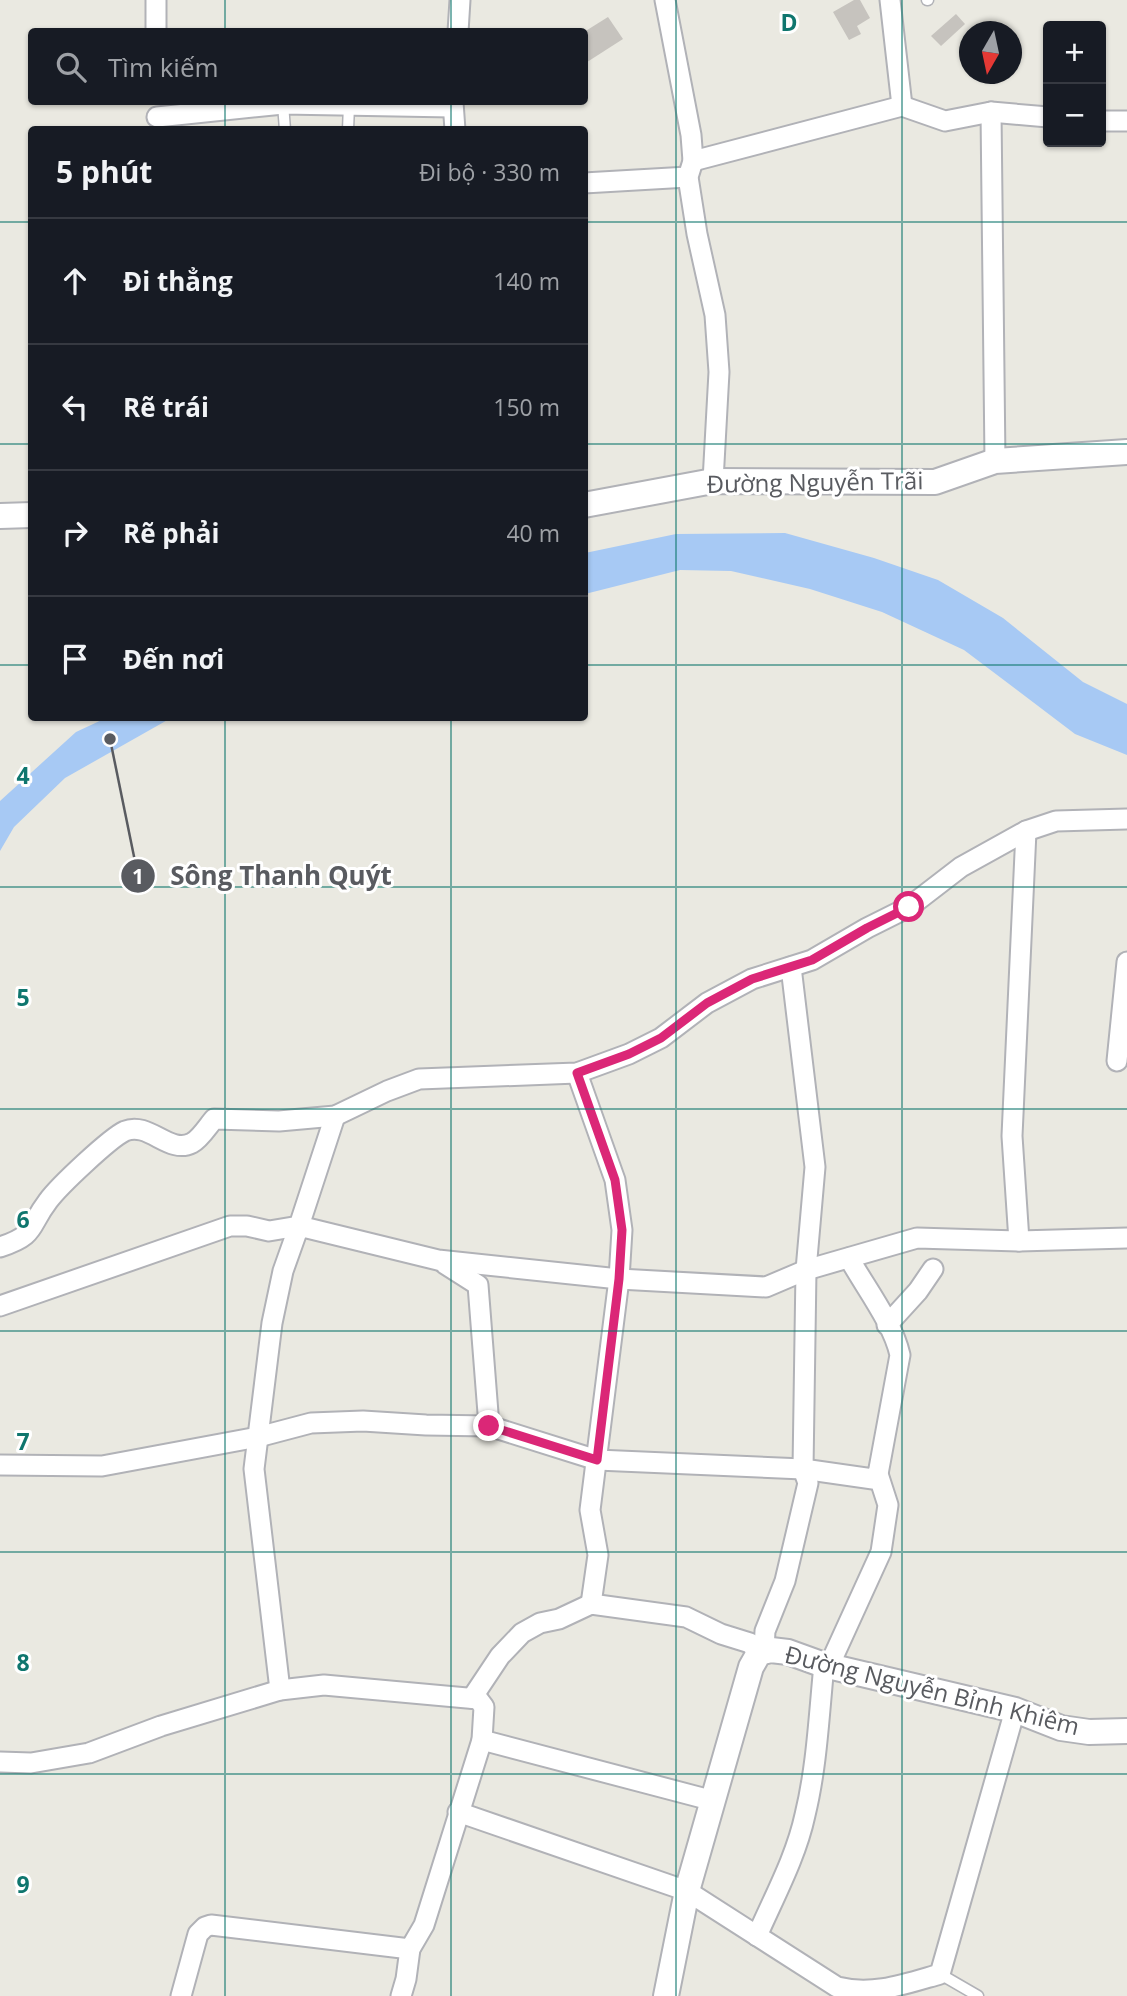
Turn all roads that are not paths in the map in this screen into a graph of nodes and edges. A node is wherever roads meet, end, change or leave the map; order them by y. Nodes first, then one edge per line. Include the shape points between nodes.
1 (156, 0) edge
2 (460, 0) edge
3 (665, 0) edge
4 (890, 0) edge
5 (156, 28) edge
6 (458, 28) edge
7 (272, 105) edge
8 (283, 105) edge
9 (349, 105) edge
10 (453, 105) edge
11 (902, 106) junction
12 (991, 112) junction
13 (157, 116) edge
14 (1043, 117) edge
15 (1106, 121) edge
16 (1127, 121) edge
17 (285, 126) edge
18 (348, 126) edge
19 (455, 126) edge
20 (690, 169) junction
21 (588, 182) edge
22 (1127, 452) edge
23 (995, 461) junction
24 (713, 481) junction
25 (588, 504) edge
26 (28, 515) edge
27 (0, 516) edge
28 (1127, 819) edge
29 (1026, 831) junction
30 (1127, 962) edge
31 (791, 967) junction
32 (1117, 1061) dead end
33 (577, 1073) junction
34 (335, 1116) junction
35 (299, 1226) junction
36 (1127, 1238) edge
37 (1019, 1241) junction
38 (0, 1247) edge
39 (849, 1258) junction
40 (438, 1260) junction
41 (933, 1269) dead end
42 (806, 1270) junction
43 (619, 1279) junction
44 (0, 1306) edge
45 (887, 1325) junction
46 (489, 1426) junction
47 (258, 1437) junction
48 (597, 1460) junction
49 (0, 1465) edge
50 (803, 1469) junction
51 (878, 1474) junction
52 (591, 1604) junction
53 (762, 1652) junction
54 (827, 1665) junction
55 (280, 1690) junction
56 (472, 1698) junction
57 (1015, 1710) junction
58 (1127, 1731) edge
59 (482, 1740) junction
60 (0, 1762) edge
61 (714, 1801) junction
62 (458, 1812) junction
63 (687, 1891) junction
64 (757, 1936) junction
65 (410, 1949) junction
66 (940, 1974) junction
67 (181, 1996) edge
68 (401, 1996) edge
69 (666, 1996) edge
70 (978, 1996) edge

1 - 5 street
2 - 6 street
3 - 20 street via 691,135
4 - 11 street
7 - 13 street
8 - 17 lane
9 - 18 lane
10 - 19 street
11 - 12 street via 945,121
11 - 20 street
12 - 14 street
12 - 23 street
15 - 16 street
20 - 21 street
20 - 24 street via 697,234 715,315 719,372
22 - 23 street, Đường Nguyễn Trãi
23 - 24 street, Đường Nguyễn Trãi via 935,482
24 - 25 street, Đường Nguyễn Trãi
26 - 27 street
28 - 29 street via 1056,821
29 - 31 street via 961,867 909,907
29 - 37 street via 1012,1136
30 - 32 street
31 - 33 street via 752,979 707,1003 661,1038
31 - 42 street via 815,1167
33 - 34 street via 419,1079
33 - 43 street via 615,1180 622,1230
34 - 35 street
34 - 38 street via 279,1121 214,1119 192,1143 183,1144 148,1131 125,1132 48,1201 25,1237
35 - 40 street
35 - 44 street via 269,1231 230,1226
35 - 47 street via 275,1310
36 - 37 street
37 - 39 street via 917,1238
39 - 42 street
39 - 45 street
40 - 43 street
40 - 46 street via 478,1284
41 - 45 street
42 - 43 street via 766,1287
42 - 50 street
43 - 48 street
45 - 51 street via 900,1355
46 - 47 street via 311,1423
46 - 48 street
47 - 49 street via 103,1466
47 - 55 street via 254,1469
48 - 50 street
48 - 52 street via 590,1510 598,1555
50 - 51 street via 869,1479
50 - 53 street via 807,1496
51 - 54 street via 888,1505 881,1552
52 - 53 street via 686,1617
52 - 56 street via 522,1633
53 - 54 street, Đường Nguyễn Bỉnh Khiêm via 788,1652
53 - 61 street, Đường Nguyễn Bỉnh Khiêm via 753,1659
54 - 57 street, Đường Nguyễn Bỉnh Khiêm
54 - 64 street via 805,1817
55 - 56 street via 324,1685
55 - 60 street via 89,1753 32,1763
56 - 59 street via 484,1707
57 - 58 street, Đường Nguyễn Bỉnh Khiêm via 1061,1728
57 - 66 street
59 - 61 street
59 - 62 street
61 - 63 street, Đường Nguyễn Bỉnh Khiêm
62 - 63 street
62 - 65 street via 425,1925
63 - 64 street
63 - 69 street, Đường Nguyễn Bỉnh Khiêm
64 - 66 street via 837,1987 851,1991 880,1990
65 - 67 street via 211,1925 198,1934
65 - 68 street
66 - 70 lane

